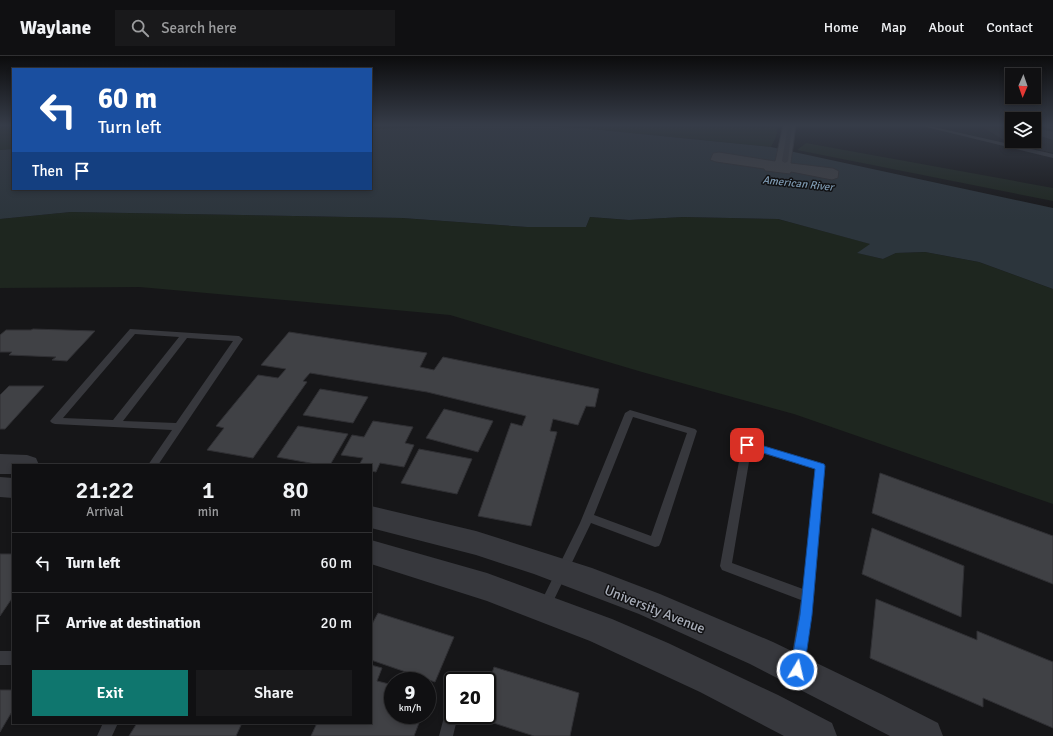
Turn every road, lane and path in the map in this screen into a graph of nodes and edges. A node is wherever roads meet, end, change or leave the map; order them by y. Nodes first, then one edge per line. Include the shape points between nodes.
1 (786, 157) edge
2 (785, 161) dead end
3 (184, 335) junction
4 (115, 424) junction
5 (179, 427) junction
6 (0, 464) edge
7 (12, 464) edge
8 (154, 464) edge
9 (0, 487) edge
10 (12, 488) edge
11 (372, 517) edge
12 (588, 517) junction
13 (372, 552) edge
14 (562, 572) junction
15 (808, 597) junction
16 (544, 608) junction
17 (0, 658) edge
18 (12, 658) edge
19 (797, 670) junction
20 (110, 724) edge
21 (449, 724) edge
22 (104, 736) edge
23 (446, 736) edge
24 (820, 736) edge
25 (925, 736) edge

1 - 2 lane
3 - 4 lane
3 - 4 lane via 133,331 55,421
3 - 5 lane via 239,339
4 - 5 lane
5 - 8 lane
6 - 7 street
9 - 10 street
11 - 14 street, University Avenue via 476,543
12 - 12 lane via 630,413 692,431 655,542
12 - 14 lane
13 - 16 street via 436,569
14 - 16 lane
14 - 19 street, University Avenue via 675,615
15 - 15 lane via 820,466 747,445 726,566
15 - 19 lane
16 - 24 street via 639,646
17 - 18 lane
19 - 25 street, University Avenue
20 - 22 lane
21 - 23 lane

